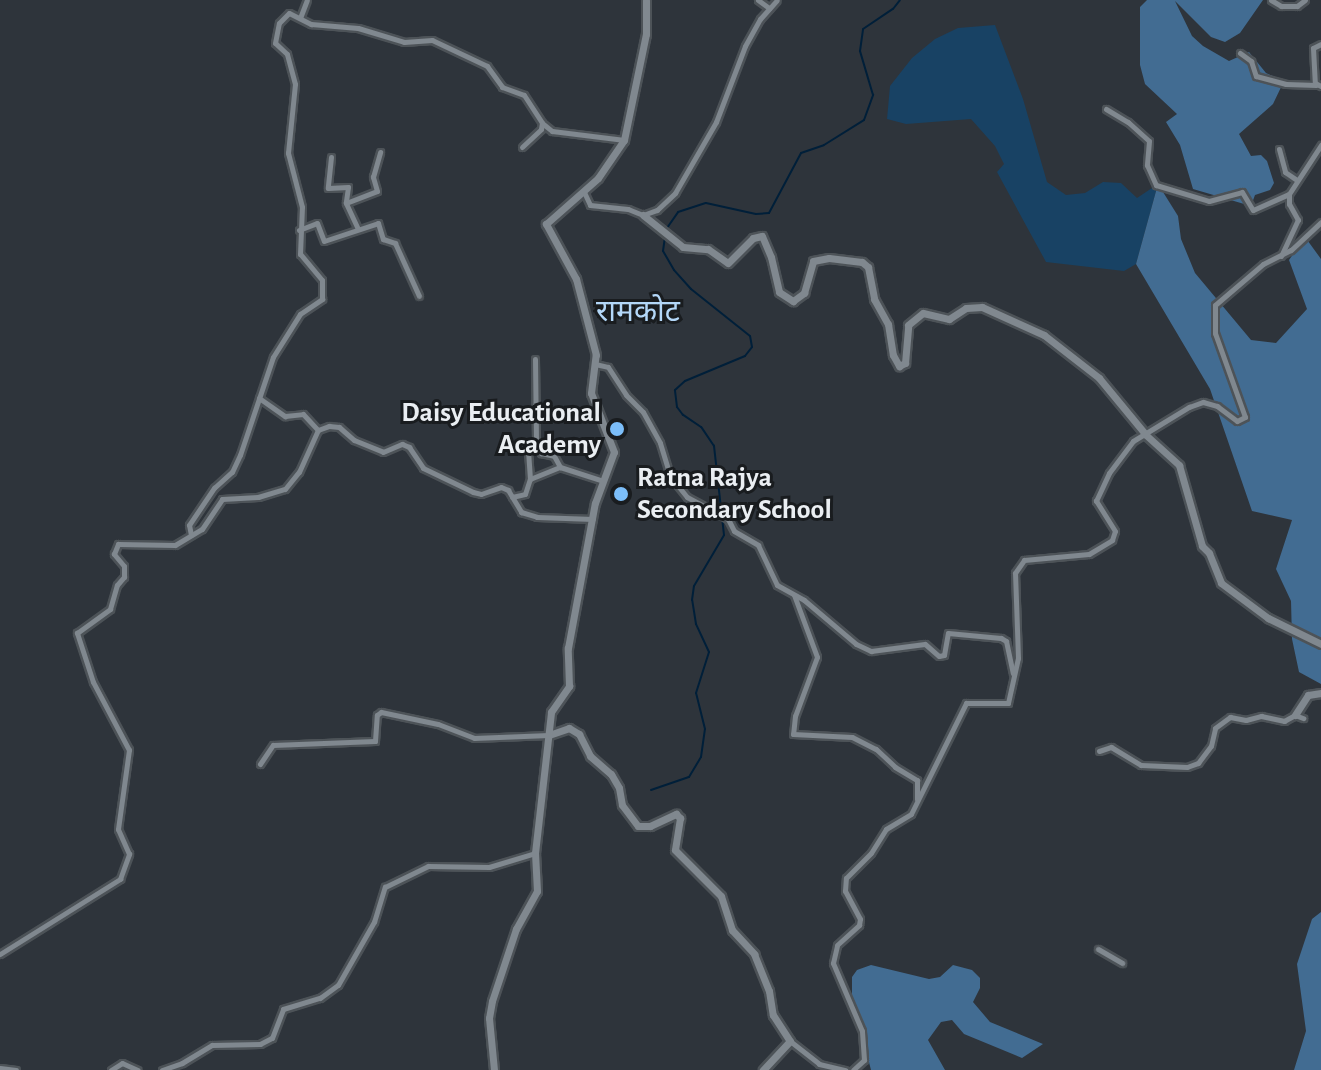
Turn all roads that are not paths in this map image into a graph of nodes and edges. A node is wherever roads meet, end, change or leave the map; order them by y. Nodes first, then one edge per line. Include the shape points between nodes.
1 (307, 0) edge
2 (646, 0) edge
3 (758, 0) edge
4 (777, 0) edge
5 (1271, 0) edge
6 (1305, 0) edge
7 (769, 8) junction
8 (300, 18) junction
9 (1321, 44) edge
10 (1240, 53) dead end
11 (1318, 85) edge
12 (1106, 109) dead end
13 (542, 123) junction
14 (624, 140) junction
15 (1321, 145) edge
16 (522, 147) dead end
17 (1279, 149) dead end
18 (380, 152) dead end
19 (331, 157) dead end
20 (1297, 180) junction
21 (584, 192) junction
22 (1289, 194) junction
23 (346, 203) junction
24 (643, 215) junction
25 (1321, 222) edge
26 (358, 229) junction
27 (298, 231) junction
28 (1281, 257) junction
29 (419, 296) dead end
30 (535, 359) dead end
31 (595, 364) junction
32 (259, 398) junction
33 (318, 430) junction
34 (1146, 435) junction
35 (536, 446) junction
36 (560, 467) junction
37 (530, 479) junction
38 (600, 480) junction
39 (512, 497) junction
40 (594, 519) junction
41 (191, 535) junction
42 (794, 595) junction
43 (1321, 644) edge
44 (1013, 673) junction
45 (1321, 693) edge
46 (1295, 715) junction
47 (1303, 718) dead end
48 (549, 735) junction
49 (1099, 751) dead end
50 (260, 764) dead end
51 (917, 800) junction
52 (535, 853) junction
53 (1098, 949) dead end
54 (0, 954) edge
55 (1122, 963) dead end
56 (790, 1041) junction
57 (0, 1068) edge
58 (16, 1070) edge
59 (111, 1070) edge
60 (138, 1070) edge
61 (162, 1070) edge
62 (494, 1070) edge
63 (763, 1070) edge
64 (845, 1070) edge
65 (853, 1070) edge

1 - 8 street
2 - 14 street via 646,34
3 - 7 street
4 - 7 street
5 - 6 street via 1288,6
7 - 24 street via 745,46 716,122 685,178 657,210
8 - 13 street via 404,42 432,40 487,66 502,87 524,95
8 - 27 street via 289,13 279,23 275,43 287,54 295,84 288,153 302,207
9 - 11 street via 1313,46
10 - 11 street via 1256,76
12 - 22 street via 1149,141 1147,165 1156,185 1209,201 1242,192 1253,210
13 - 14 street via 552,131
13 - 16 street
14 - 21 street
15 - 20 street
17 - 20 street via 1285,172
18 - 23 street via 373,177 377,191
19 - 23 street via 328,188 348,187
20 - 22 street
21 - 24 street via 590,205
21 - 31 street via 546,224 576,279
22 - 28 street via 1298,220
23 - 26 street
24 - 34 street via 683,247 708,249 728,263 753,238 762,236 779,292 788,300 801,298 813,261 862,262 899,366 905,363 908,325 919,314 949,319 972,306 990,309 1069,352 1099,378
25 - 28 street
26 - 27 street via 324,241 317,223
26 - 29 street via 378,223 383,239 395,243
27 - 32 street via 300,254 322,280 322,299 300,314 273,357
28 - 34 street via 1263,264 1215,305 1215,333 1245,417 1237,421 1203,402
30 - 35 street
31 - 38 street via 591,393 614,452
31 - 42 street via 608,367 643,412 670,476 687,497 728,519 734,531 758,545 777,585
32 - 33 street via 285,416 303,414
32 - 41 street via 232,472 205,500 189,525
33 - 39 street via 339,427 383,452 402,444 436,477 481,494 501,487
33 - 41 street via 292,484 258,497 222,499 202,529
34 - 43 street via 1179,465 1202,546 1221,583 1268,618
34 - 44 street via 1133,441 1096,501 1115,531 1112,540 1089,554 1024,560 1015,573 1018,658
35 - 36 street via 554,456
35 - 37 street via 528,452
36 - 37 street
36 - 38 street
37 - 39 street via 525,494
38 - 40 street
39 - 40 street via 521,512 537,517
40 - 48 street via 568,648 569,686 551,712
41 - 54 street via 175,545 118,544 114,554 124,566 124,577 110,609 77,633 93,682 129,750 118,810 118,829 129,854 120,879
42 - 44 street via 871,651 925,644 939,656 944,655 948,633 1001,638
42 - 51 street via 817,657 793,734 852,737 876,749 917,780
44 - 51 street via 1008,703 966,703
45 - 46 street via 1308,695
46 - 47 street
46 - 49 street via 1284,721 1230,717 1215,728 1211,746 1198,763 1187,767 1141,765 1111,747
48 - 50 street via 474,738 381,712 375,741 273,745
48 - 52 street
48 - 56 street via 569,728 579,734 590,756 611,774 622,805 638,826 676,814 680,818 675,850 721,896 732,930 754,954 773,1015
51 - 65 street via 911,814 886,829 846,878 845,891 860,919 837,945 833,963 862,1031 864,1060
52 - 61 street via 489,867 428,866 385,887 374,922 338,985 320,998 283,1009 272,1038 260,1044 212,1045
52 - 62 street via 537,891 516,929 492,1001
53 - 55 street
56 - 63 street
56 - 64 street via 819,1064
57 - 58 street
59 - 60 street via 122,1063

